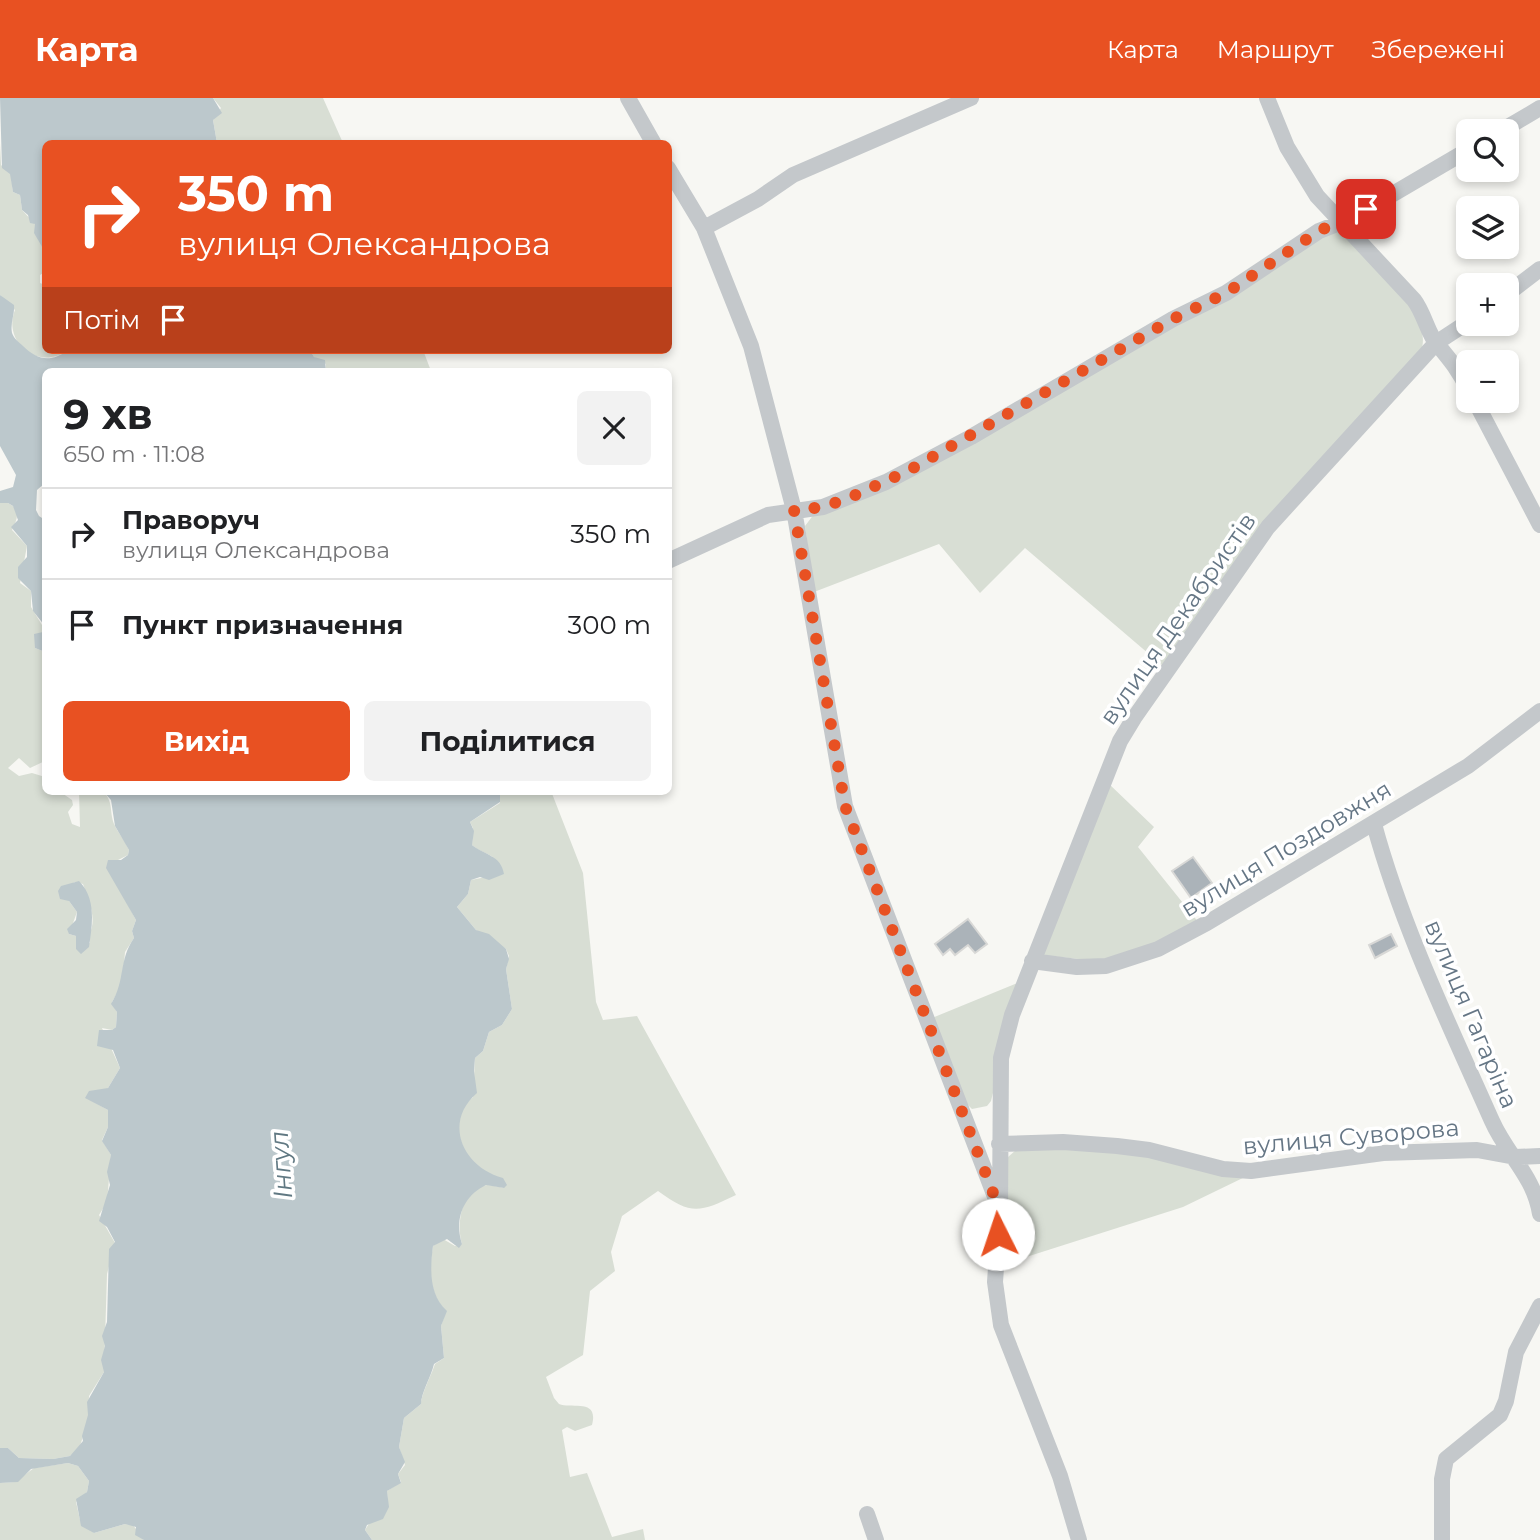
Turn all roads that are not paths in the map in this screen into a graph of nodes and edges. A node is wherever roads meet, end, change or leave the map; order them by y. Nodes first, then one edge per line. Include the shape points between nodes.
1 (628, 98) edge
2 (971, 98) edge
3 (1267, 98) edge
4 (1540, 108) edge
5 (1519, 120) edge
6 (652, 140) edge
7 (1456, 157) edge
8 (672, 175) edge
9 (1341, 222) junction
10 (704, 228) junction
11 (1540, 269) edge
12 (1519, 285) edge
13 (1456, 330) edge
14 (1436, 344) junction
15 (1456, 366) edge
16 (1481, 413) edge
17 (794, 510) junction
18 (1540, 525) edge
19 (672, 559) edge
20 (1540, 711) edge
21 (1374, 824) junction
22 (1032, 961) junction
23 (999, 1144) junction
24 (1540, 1156) edge
25 (1515, 1157) junction
26 (1539, 1203) edge
27 (1000, 1211) junction
28 (1540, 1306) edge
29 (867, 1514) dead end
30 (876, 1540) edge
31 (1079, 1540) edge
32 (1442, 1540) edge

1 - 6 street
2 - 10 street via 793,175
3 - 9 street via 1294,159 1317,196
4 - 5 street
7 - 9 street
8 - 10 street
9 - 14 street via 1414,300
9 - 17 street via 1319,231 1226,293 911,469 849,498
10 - 17 street via 751,346
11 - 12 street
13 - 14 street, вулиця Декабристів
14 - 15 street
14 - 22 street, вулиця Декабристів via 1268,527 1134,718 1120,741
16 - 18 street
17 - 19 street via 739,526
17 - 27 street via 845,806
20 - 21 street, вулиця Поздовжня via 1468,766
21 - 22 street, вулиця Поздовжня via 1157,949 1106,965 1077,967
21 - 25 street, вулиця Гагаріна via 1425,969 1493,1123
22 - 23 street, вулиця Декабристів via 1002,1058
23 - 25 street, вулиця Суворова via 1117,1146 1251,1171 1383,1153 1477,1150
23 - 27 street, вулиця Декабристів
24 - 25 street, вулиця Суворова
25 - 26 street, вулиця Гагаріна
27 - 31 street, вулиця Декабристів via 995,1282 1001,1325 1060,1476
28 - 32 street via 1516,1352 1500,1415 1446,1459
29 - 30 street

